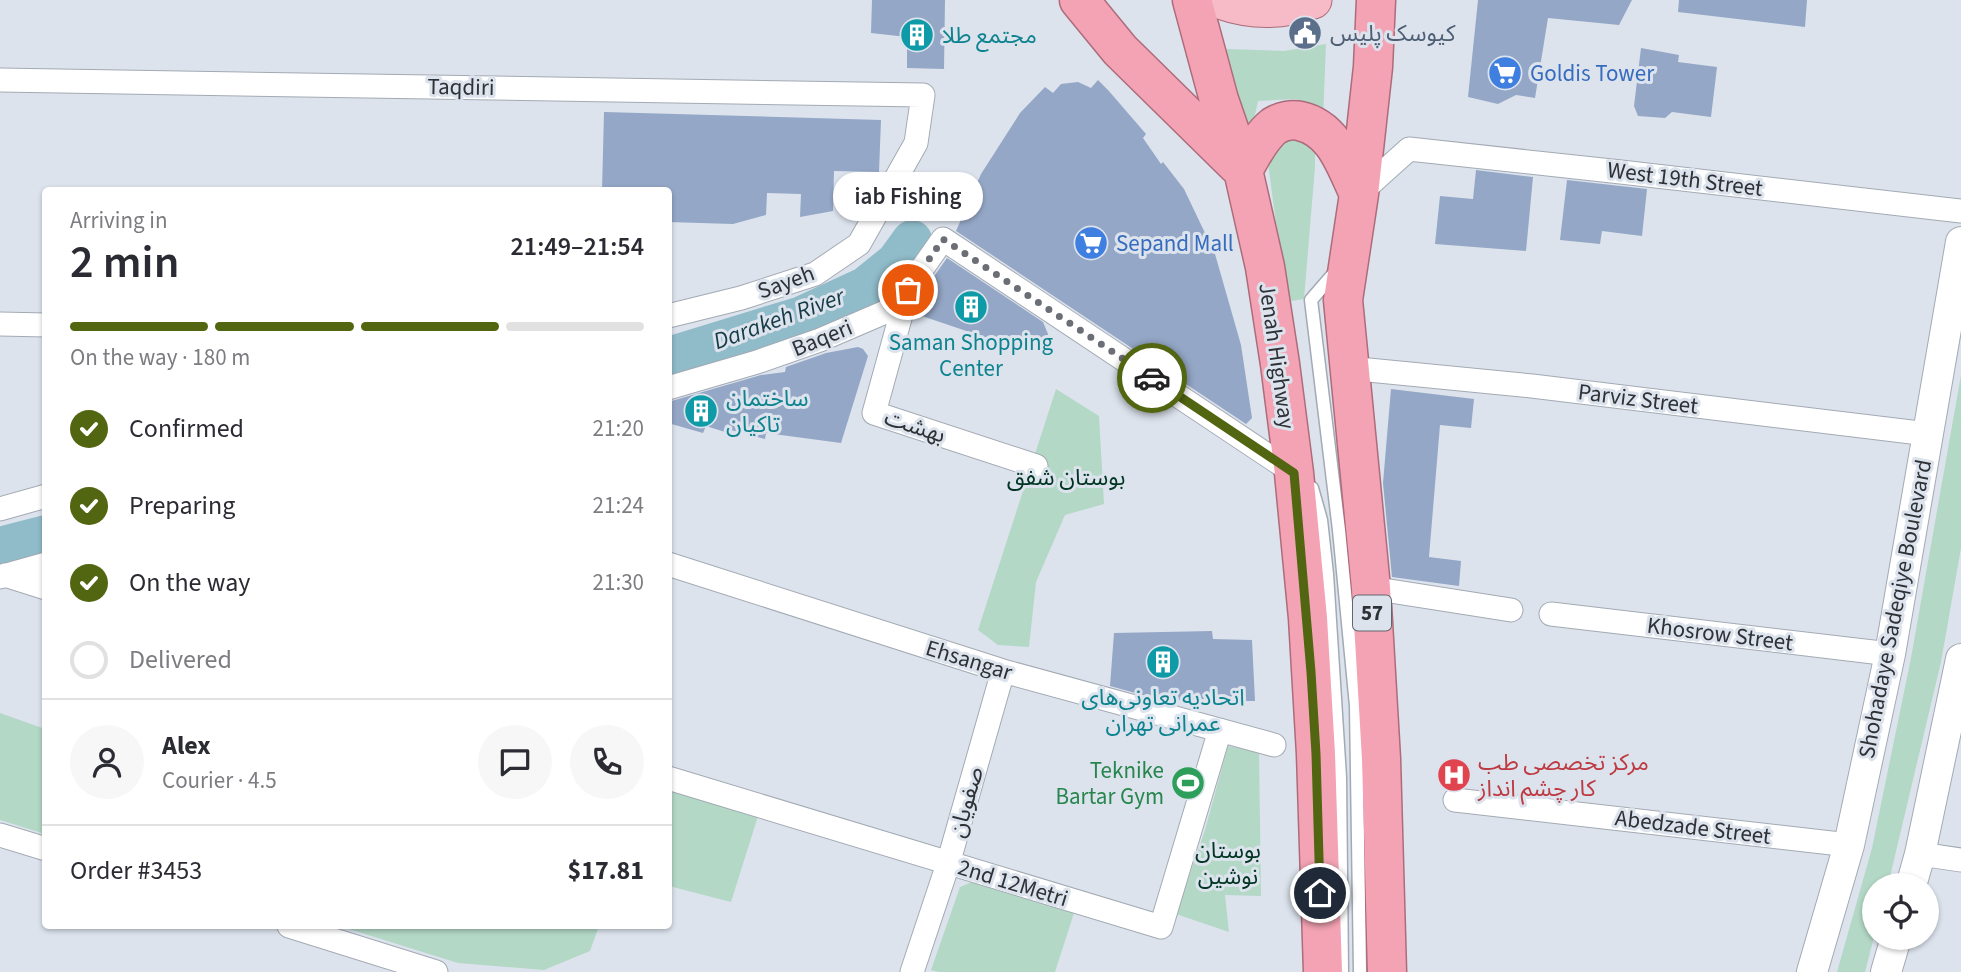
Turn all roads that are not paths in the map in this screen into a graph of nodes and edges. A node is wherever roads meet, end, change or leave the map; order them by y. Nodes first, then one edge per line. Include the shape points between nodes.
1 (1079, 0) edge
2 (1192, 0) edge
3 (1220, 0) edge
4 (1313, 0) edge
5 (1376, 0) edge
6 (0, 80) edge
7 (923, 95) joint
8 (1243, 170) junction
9 (1359, 194) junction
10 (1961, 211) edge
11 (1961, 242) edge
12 (1350, 256) junction
13 (1265, 267) junction
14 (908, 290) junction
15 (1286, 313) dead end
16 (672, 315) edge
17 (0, 324) edge
18 (42, 325) edge
19 (1289, 337) dead end
20 (1349, 368) junction
21 (672, 387) edge
22 (1928, 434) junction
23 (1036, 466) dead end
24 (1303, 473) junction
25 (42, 497) edge
26 (0, 509) edge
27 (42, 565) edge
28 (672, 565) edge
29 (3, 576) edge
30 (42, 587) edge
31 (1371, 588) junction
32 (1511, 606) dead end
33 (1551, 614) dead end
34 (1890, 654) junction
35 (1961, 659) edge
36 (1961, 665) edge
37 (1003, 671) junction
38 (1220, 730) junction
39 (1274, 745) dead end
40 (672, 779) edge
41 (1455, 800) dead end
42 (0, 835) edge
43 (1849, 845) junction
44 (42, 848) edge
45 (1920, 854) junction
46 (1961, 860) edge
47 (948, 864) junction
48 (1915, 873) edge
49 (299, 929) edge
50 (1892, 950) edge
51 (436, 972) edge
52 (912, 972) edge
53 (1323, 972) edge
54 (1342, 972) edge
55 (1360, 972) edge
56 (1387, 972) edge
57 (1812, 972) edge
58 (1886, 972) edge

1 - 8 highway via 1119,50
2 - 8 highway, Jenah Highway
3 - 4 main road via 1268,9
5 - 9 highway, 57
6 - 7 street, Taqdiri
7 - 16 street, Sayeh via 916,143 859,244 815,274 741,299
8 - 9 highway via 1275,125 1292,120 1312,124 1329,136
8 - 13 highway, Jenah Highway
9 - 10 street, West 19th Street via 1409,149
9 - 12 highway, 57
11 - 22 street, Shohadaye Sadeqiye Boulevard
12 - 20 highway, 57 via 1343,300
12 - 55 lane via 1311,300 1356,706
13 - 15 lane
13 - 24 highway, Jenah Highway
14 - 21 street, Baqeri via 890,310 820,340
14 - 23 street, بهشت via 874,413
14 - 24 street, Baqeri via 943,239
17 - 18 street
19 - 24 lane
20 - 22 street, Parviz Street
20 - 31 highway, 57
22 - 34 street, Shohadaye Sadeqiye Boulevard
24 - 53 highway, Jenah Highway
24 - 54 lane via 1321,520 1327,574 1340,777
25 - 26 street
27 - 29 street
28 - 37 street, Ehsangar
29 - 30 street
31 - 32 street
31 - 56 highway, 57
33 - 34 street, Khosrow Street
34 - 43 street, Shohadaye Sadeqiye Boulevard
35 - 36 street
36 - 45 street
37 - 38 street, Ehsangar
37 - 47 street, صفویان
38 - 39 street, Ehsangar
38 - 47 street, 2nd 12Metri via 1161,927
40 - 47 street, 2nd 12Metri
41 - 43 street, Abedzade Street
42 - 44 street
43 - 57 street, Shohadaye Sadeqiye Boulevard
45 - 46 street
45 - 48 street
47 - 52 street, صفویان
49 - 51 street
50 - 58 street

